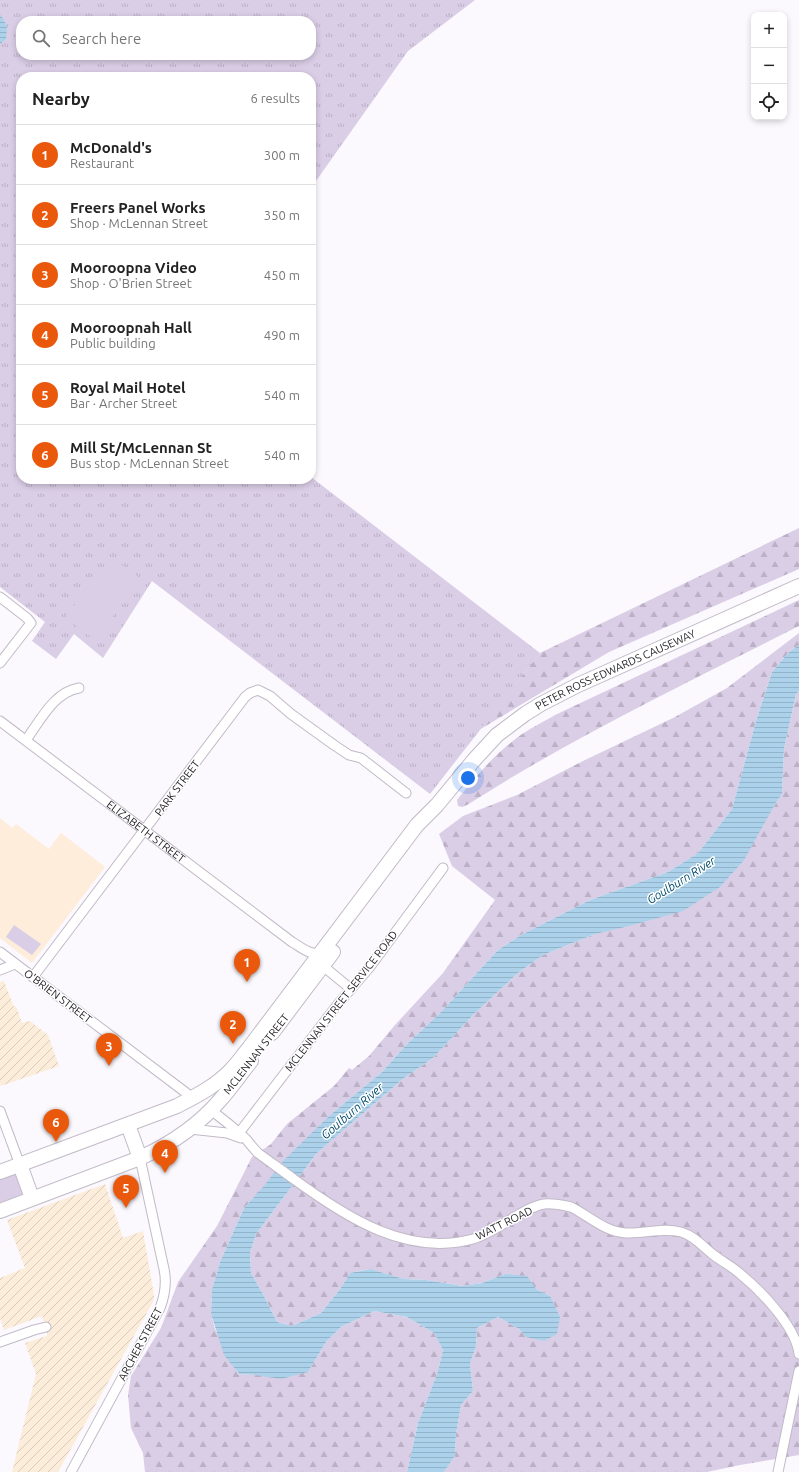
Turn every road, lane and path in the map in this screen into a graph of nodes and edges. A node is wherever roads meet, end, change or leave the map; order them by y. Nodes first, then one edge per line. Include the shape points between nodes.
1 (799, 586) edge
2 (0, 597) edge
3 (0, 663) edge
4 (78, 688) dead end
5 (0, 721) edge
6 (26, 740) junction
7 (454, 784) joint
8 (406, 793) dead end
9 (437, 805) junction
10 (145, 831) junction
11 (443, 868) dead end
12 (292, 942) junction
13 (323, 950) junction
14 (0, 952) edge
15 (16, 964) junction
16 (318, 964) junction
17 (0, 970) edge
18 (33, 977) junction
19 (351, 988) junction
20 (193, 1098) junction
21 (211, 1110) junction
22 (0, 1111) edge
23 (128, 1125) junction
24 (190, 1129) junction
25 (239, 1133) junction
26 (247, 1141) junction
27 (140, 1158) junction
28 (20, 1165) junction
29 (0, 1172) edge
30 (32, 1198) junction
31 (0, 1211) edge
32 (46, 1326) dead end
33 (0, 1342) edge
34 (799, 1354) edge
35 (799, 1371) edge
36 (71, 1472) edge
37 (778, 1472) edge

1 - 7 highway, PETER ROSS-EDWARDS CAUSEWAY via 550,698 497,735
2 - 3 street via 30,622
4 - 6 street via 63,693
5 - 6 street, ELIZABETH STREET
6 - 10 street, ELIZABETH STREET
7 - 9 highway, MCLENNAN STREET
8 - 10 street, PARK STREET via 361,758 348,755 258,690 247,695
9 - 13 highway, MCLENNAN STREET via 417,825
9 - 16 highway, MCLENNAN STREET via 425,829
10 - 12 street, ELIZABETH STREET
10 - 18 street, PARK STREET
11 - 19 street, MCLENNAN STREET SERVICE ROAD
12 - 13 street, ELIZABETH STREET via 313,954
12 - 16 street, ELIZABETH STREET via 298,951
13 - 16 highway, MCLENNAN STREET
14 - 15 street, O'BRIEN STREET
15 - 17 street
15 - 18 street, O'BRIEN STREET
16 - 19 street, ELIZABETH STREET
16 - 20 highway, MCLENNAN STREET via 232,1069 217,1083
16 - 21 highway, MCLENNAN STREET
18 - 20 street, O'BRIEN STREET
19 - 25 street, MCLENNAN STREET SERVICE ROAD
20 - 21 highway
20 - 23 highway, MCLENNAN STREET
21 - 24 highway, MCLENNAN STREET
21 - 25 street, WATT ROAD
22 - 28 street
23 - 27 highway
23 - 28 highway, MCLENNAN STREET
24 - 26 street via 227,1133
24 - 27 highway, MCLENNAN STREET via 159,1150
25 - 26 street, WATT ROAD
26 - 34 street, WATT ROAD via 259,1153 327,1203 381,1231 427,1244 452,1243 474,1238 543,1204 571,1207 606,1227 624,1233 658,1230 689,1235 740,1273 767,1301 787,1324
27 - 30 highway, MCLENNAN STREET
27 - 36 street, ARCHER STREET via 164,1269 165,1294 160,1308
28 - 29 highway, MCLENNAN STREET
28 - 30 highway
30 - 31 highway, MCLENNAN STREET
32 - 33 street
35 - 37 street

